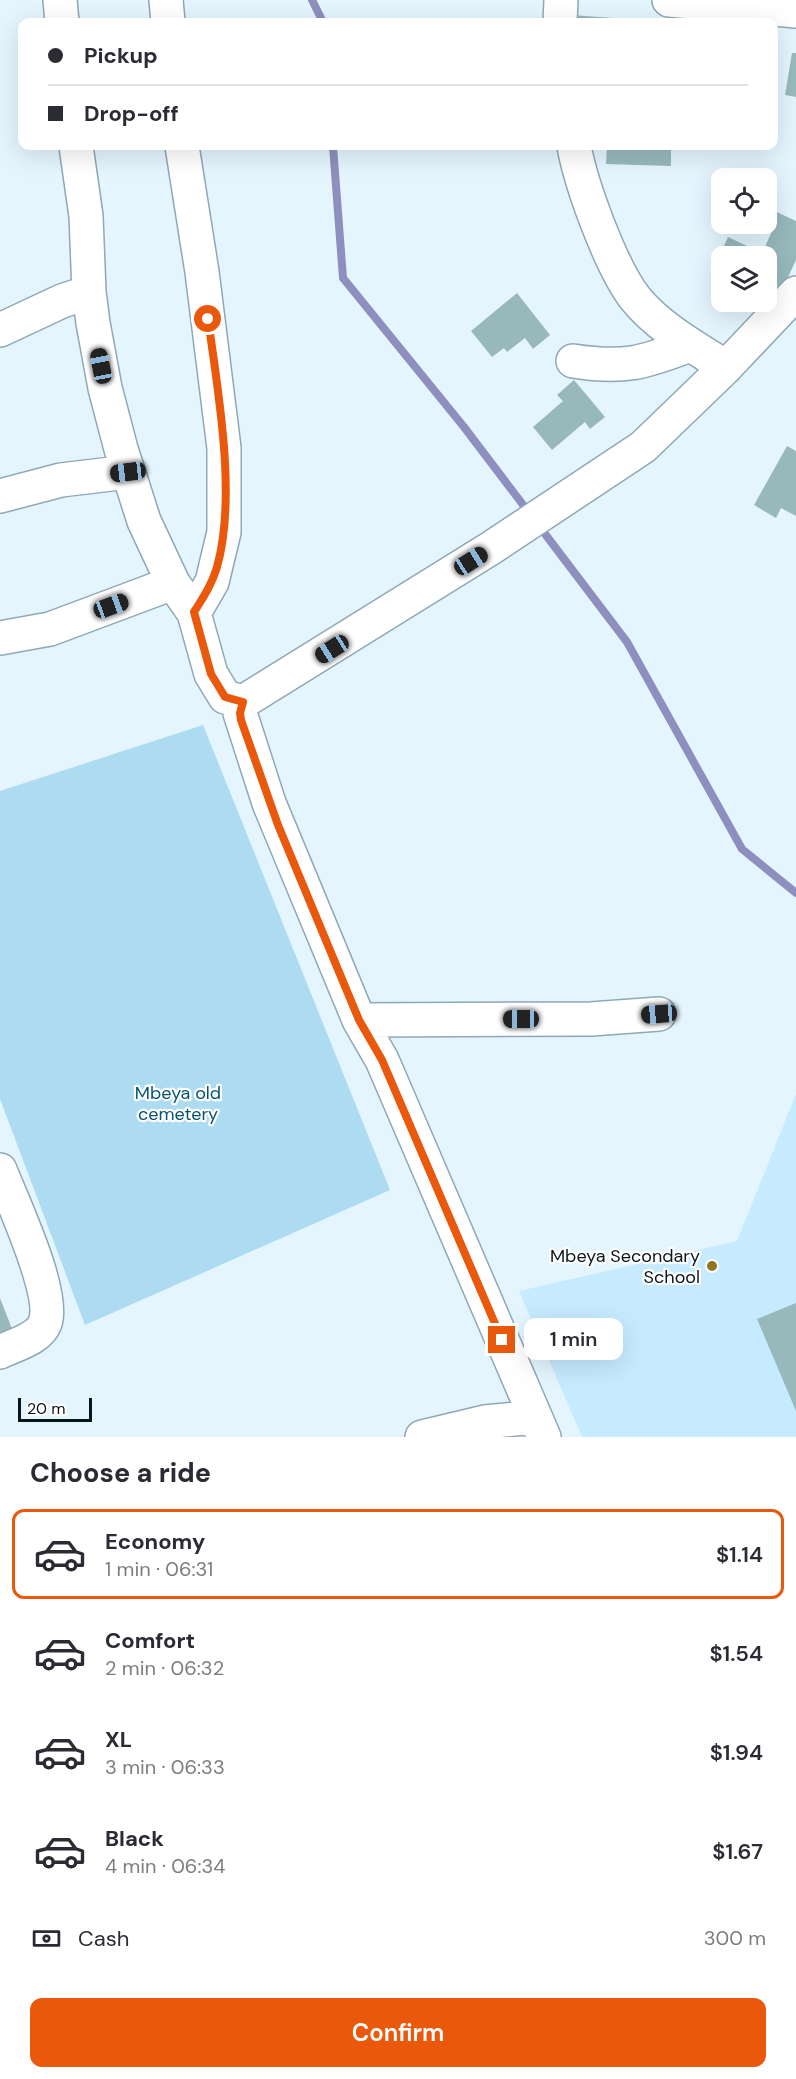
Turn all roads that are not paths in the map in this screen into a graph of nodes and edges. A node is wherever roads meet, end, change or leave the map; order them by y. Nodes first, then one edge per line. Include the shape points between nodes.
1 (60, 0) edge
2 (166, 0) edge
3 (561, 0) edge
4 (669, 0) edge
5 (796, 11) edge
6 (62, 18) edge
7 (168, 18) edge
8 (560, 18) edge
9 (77, 150) edge
10 (183, 150) edge
11 (575, 150) edge
12 (89, 292) junction
13 (796, 293) edge
14 (0, 330) edge
15 (690, 345) junction
16 (573, 361) dead end
17 (726, 367) junction
18 (128, 472) junction
19 (0, 496) edge
20 (173, 583) junction
21 (194, 612) junction
22 (0, 639) edge
23 (243, 702) junction
24 (659, 1014) dead end
25 (359, 1020) junction
26 (0, 1170) edge
27 (0, 1352) edge
28 (540, 1427) edge
29 (422, 1437) edge

1 - 6 street
2 - 7 street
3 - 8 street
4 - 5 street
9 - 12 street via 86,216
10 - 21 street via 224,448 224,532 212,582
11 - 15 street via 579,171 618,268 636,299
12 - 14 street
12 - 18 street via 105,388
13 - 17 street
15 - 16 street via 647,361 608,366
15 - 17 street
17 - 23 street via 643,447 491,548
18 - 19 street via 61,480
18 - 20 street via 144,521
20 - 21 street
20 - 22 street via 50,629
21 - 23 street via 220,693
23 - 25 street via 241,720 269,803
24 - 25 street via 591,1019
25 - 28 street via 382,1060
26 - 27 street via 43,1282 47,1312 37,1335
28 - 29 street via 485,1422

